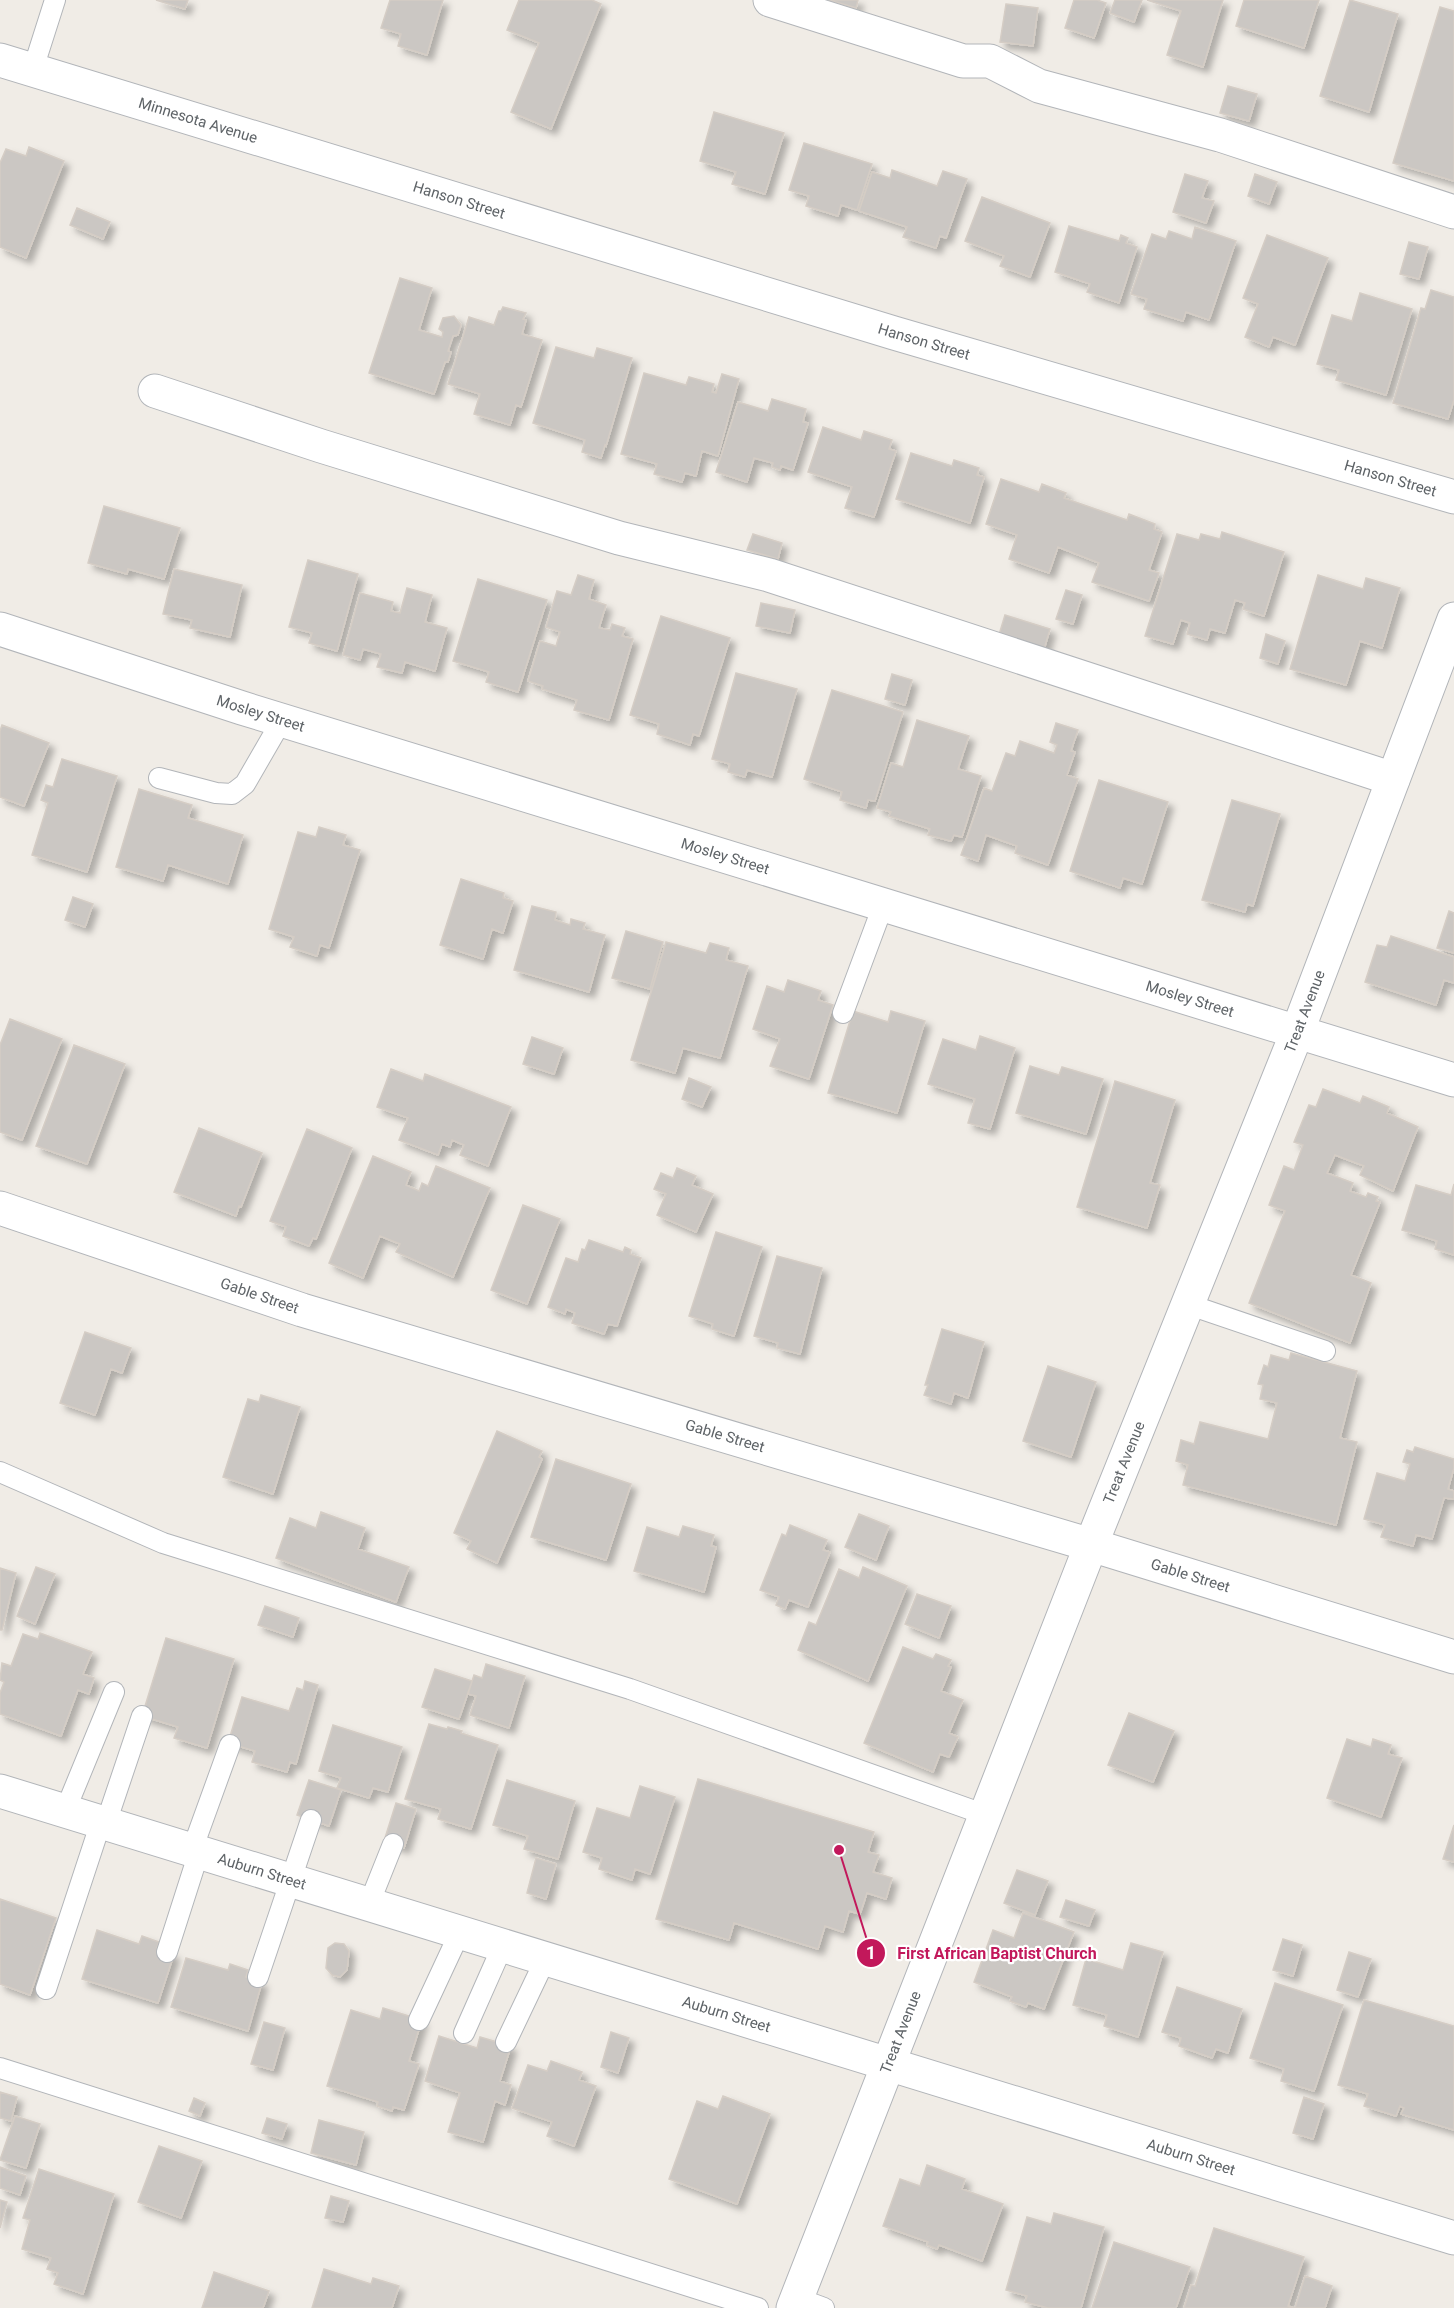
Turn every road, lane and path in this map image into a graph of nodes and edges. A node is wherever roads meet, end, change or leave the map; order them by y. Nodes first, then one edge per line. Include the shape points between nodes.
1 (55, 0) edge
2 (770, 0) edge
3 (0, 60) edge
4 (33, 69) junction
5 (398, 180) joint
6 (1454, 212) edge
7 (155, 391) dead end
8 (1454, 496) edge
9 (1454, 619) edge
10 (0, 629) edge
11 (282, 720) junction
12 (159, 778) dead end
13 (1394, 779) junction
14 (884, 903) junction
15 (843, 1013) dead end
16 (1298, 1030) junction
17 (1454, 1080) edge
18 (0, 1208) edge
19 (1188, 1304) junction
20 (1325, 1351) dead end
21 (0, 1472) edge
22 (1091, 1545) junction
23 (1454, 1657) edge
24 (114, 1692) dead end
25 (142, 1716) dead end
26 (230, 1745) dead end
27 (0, 1791) edge
28 (65, 1811) junction
29 (986, 1815) junction
30 (310, 1820) dead end
31 (103, 1823) junction
32 (393, 1844) dead end
33 (195, 1851) junction
34 (289, 1880) junction
35 (369, 1904) junction
36 (460, 1932) junction
37 (503, 1945) junction
38 (168, 1952) dead end
39 (546, 1958) junction
40 (258, 1977) dead end
41 (46, 1989) dead end
42 (419, 2020) dead end
43 (464, 2033) dead end
44 (506, 2042) dead end
45 (889, 2063) junction
46 (0, 2068) edge
47 (1454, 2238) edge
48 (805, 2305) edge
49 (758, 2308) edge

1 - 4 lane
2 - 6 street via 963,61 990,61 1039,86 1220,135
3 - 4 street, Minnesota Avenue
4 - 5 street, Minnesota Avenue
5 - 8 street, Hanson Street via 905,336
7 - 13 street via 607,534 769,575
9 - 13 street, Treat Avenue
10 - 11 street, Mosley Street
11 - 12 lane via 245,783 232,794
11 - 14 street, Mosley Street
13 - 16 street, Treat Avenue
14 - 15 lane
14 - 16 street, Mosley Street
16 - 17 street, Mosley Street
16 - 19 street, Treat Avenue
18 - 22 street, Gable Street via 302,1310
19 - 20 lane
19 - 22 street, Treat Avenue
21 - 29 lane via 163,1543 630,1689
22 - 23 street, Gable Street
22 - 29 street, Treat Avenue
24 - 28 lane
25 - 31 lane
26 - 33 lane
27 - 28 street, Auburn Street
28 - 31 street, Auburn Street
29 - 45 street, Treat Avenue
30 - 34 lane
31 - 33 street, Auburn Street
31 - 41 lane
32 - 35 lane
33 - 34 street, Auburn Street
33 - 38 lane
34 - 35 street, Auburn Street
34 - 40 lane
35 - 36 street, Auburn Street
36 - 37 street, Auburn Street
36 - 42 lane
37 - 39 street, Auburn Street
37 - 43 lane
39 - 44 lane
39 - 45 street, Auburn Street
45 - 47 street, Auburn Street
45 - 48 street, Treat Avenue
46 - 49 lane

